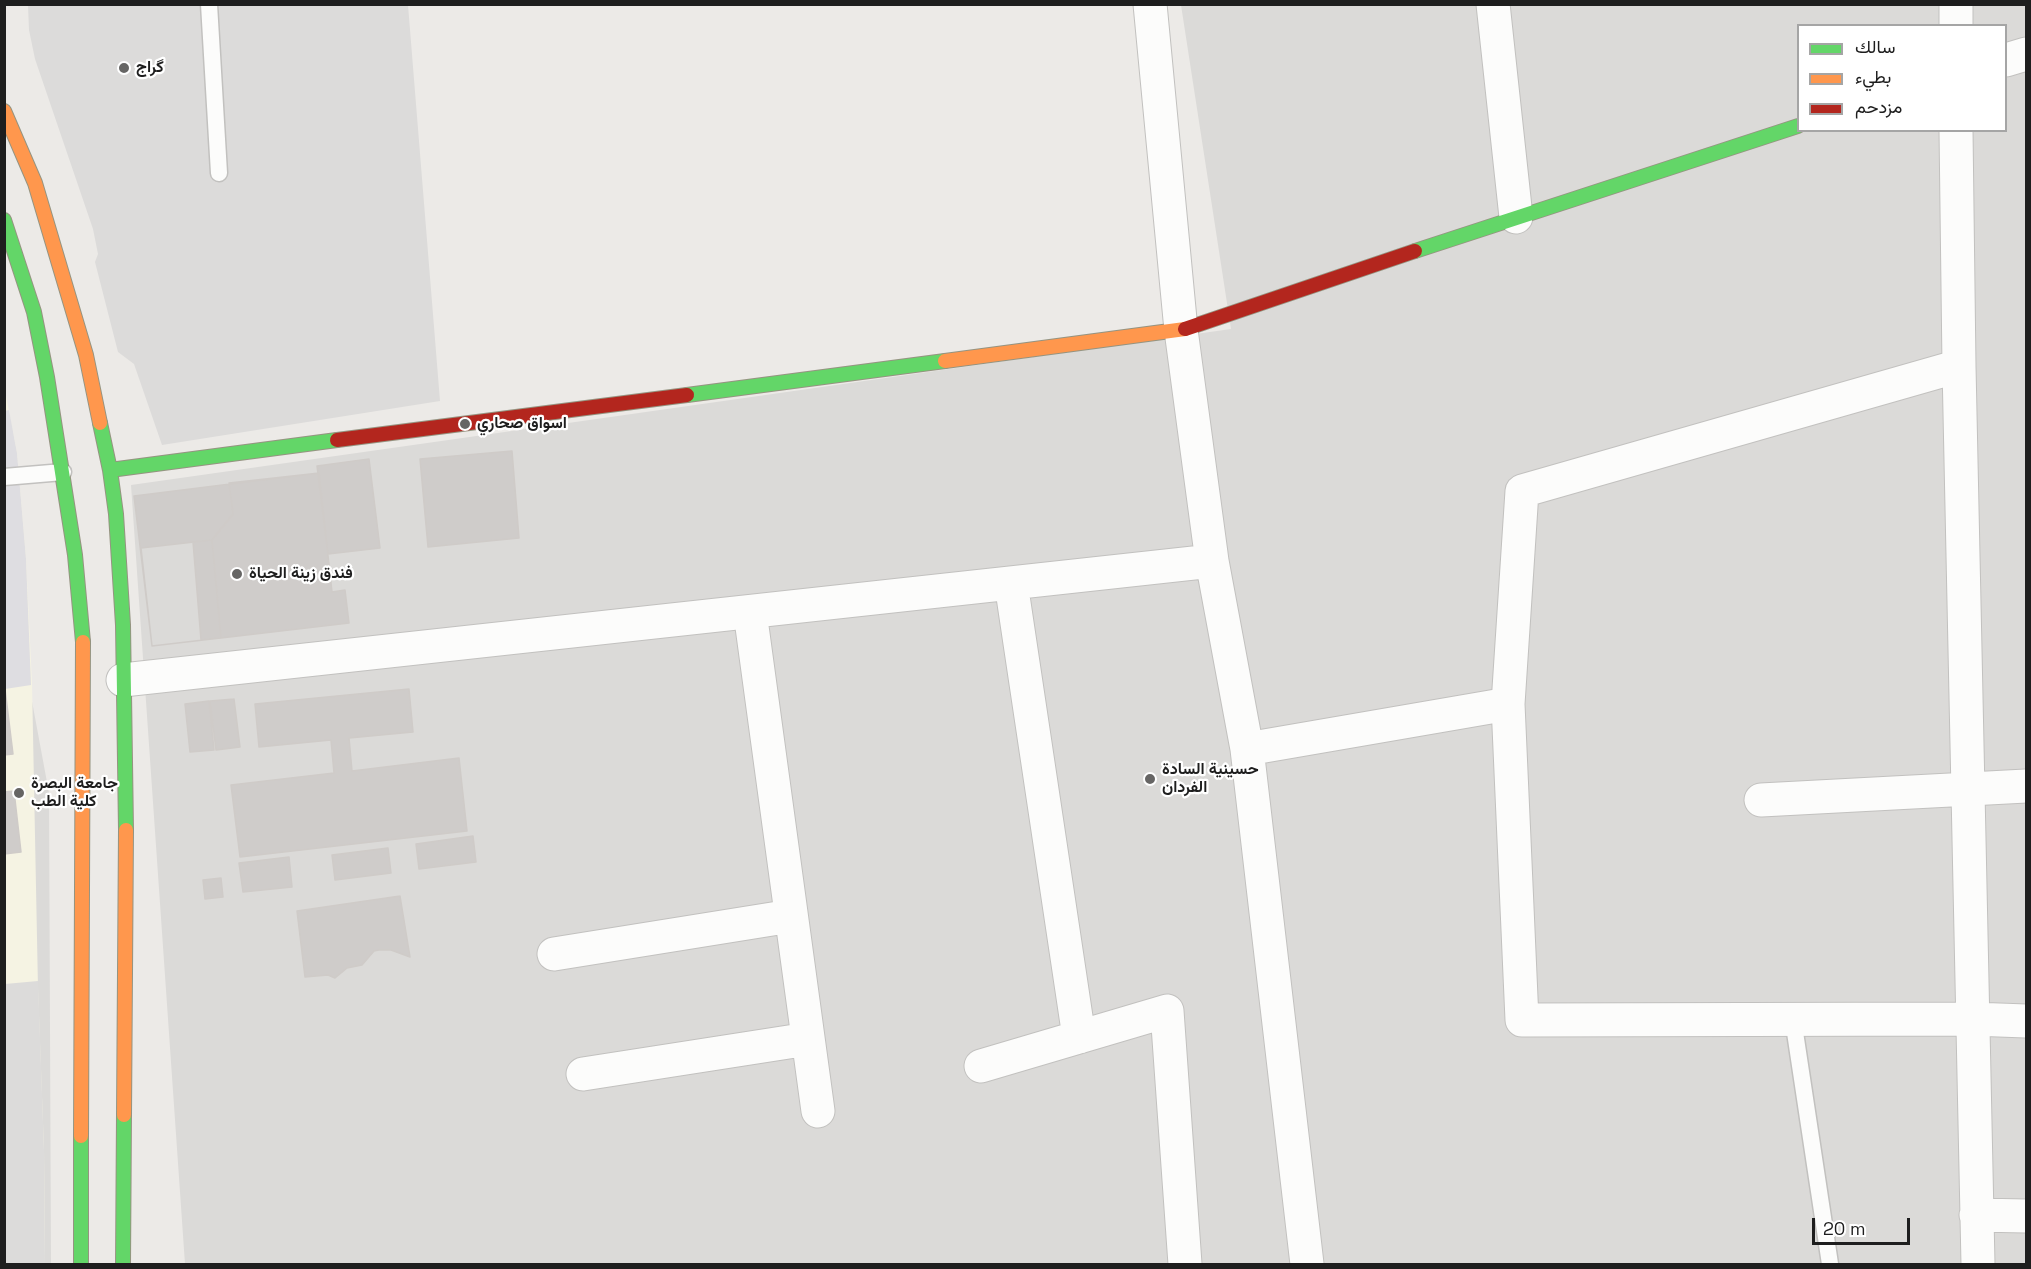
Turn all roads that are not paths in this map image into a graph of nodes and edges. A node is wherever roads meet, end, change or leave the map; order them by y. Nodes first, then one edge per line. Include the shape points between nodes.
1 (209, 4) edge
2 (1150, 4) edge
3 (1493, 4) edge
4 (1956, 4) edge
5 (1956, 24) edge
6 (2026, 54) edge
7 (2007, 60) edge
8 (4, 111) edge
9 (1797, 126) edge
10 (1956, 132) edge
11 (219, 172) dead end
12 (1516, 217) junction
13 (4, 220) edge
14 (1181, 330) junction
15 (1959, 366) junction
16 (110, 470) junction
17 (63, 472) junction
18 (4, 477) edge
19 (1212, 561) junction
20 (1011, 583) junction
21 (750, 612) junction
22 (123, 680) junction
23 (1508, 704) junction
24 (1247, 748) junction
25 (2026, 786) edge
26 (1968, 789) junction
27 (1761, 800) dead end
28 (791, 916) junction
29 (554, 954) dead end
30 (1793, 1019) junction
31 (1972, 1019) junction
32 (2026, 1021) edge
33 (1079, 1037) junction
34 (808, 1039) junction
35 (981, 1066) dead end
36 (583, 1074) dead end
37 (818, 1111) dead end
38 (1977, 1215) junction
39 (2026, 1216) edge
40 (81, 1264) edge
41 (123, 1264) edge
42 (1185, 1264) edge
43 (1307, 1264) edge
44 (1830, 1264) edge
45 (1978, 1264) edge

1 - 11 lane
2 - 14 street
3 - 12 street
4 - 5 street
6 - 7 street
8 - 16 street via 35,183 61,268 86,355
9 - 12 street
10 - 15 street
12 - 14 street
13 - 17 street via 34,312
14 - 16 street
14 - 19 street
15 - 23 street via 1522,491
15 - 26 street
16 - 22 street via 121,575
17 - 18 lane
17 - 40 street via 83,644
19 - 20 street
19 - 24 street
20 - 21 street
20 - 33 street
21 - 22 street
21 - 28 street
22 - 41 street
23 - 24 street
23 - 30 street via 1522,1020
24 - 43 street
25 - 26 street
26 - 27 street
26 - 31 street
28 - 29 street
28 - 34 street
30 - 31 street
30 - 44 lane
31 - 32 street
31 - 38 street
33 - 35 street
33 - 42 street via 1167,1011
34 - 36 street
34 - 37 street
38 - 39 street
38 - 45 street

